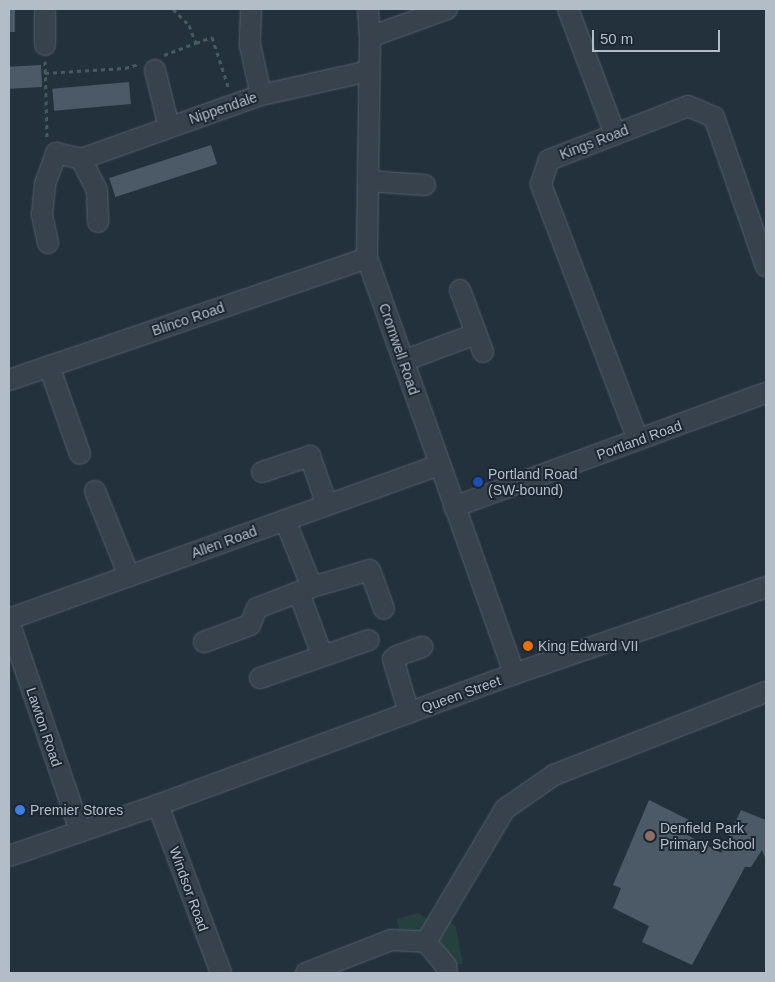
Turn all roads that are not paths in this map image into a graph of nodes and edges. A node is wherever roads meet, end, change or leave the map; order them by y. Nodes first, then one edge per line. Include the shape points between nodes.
1 (45, 9) edge
2 (251, 9) edge
3 (368, 9) edge
4 (447, 9) edge
5 (568, 9) edge
6 (370, 37) junction
7 (45, 45) road end
8 (152, 63) road end
9 (369, 71) junction
10 (261, 95) junction
11 (169, 127) junction
12 (615, 134) junction
13 (81, 159) junction
14 (368, 181) junction
15 (425, 185) dead end
16 (98, 222) dead end
17 (48, 243) dead end
18 (367, 258) junction
19 (766, 266) edge
20 (460, 290) dead end
21 (403, 361) junction
22 (49, 366) junction
23 (9, 380) edge
24 (766, 393) edge
25 (638, 440) junction
26 (80, 454) dead end
27 (440, 465) junction
28 (262, 472) dead end
29 (95, 491) dead end
30 (328, 505) junction
31 (454, 507) junction
32 (285, 520) junction
33 (129, 576) junction
34 (766, 587) edge
35 (305, 590) junction
36 (384, 609) dead end
37 (9, 621) edge
38 (369, 640) dead end
39 (204, 642) dead end
40 (422, 647) dead end
41 (322, 655) junction
42 (514, 674) junction
43 (260, 678) dead end
44 (766, 692) edge
45 (409, 713) junction
46 (158, 805) junction
47 (80, 831) junction
48 (9, 856) edge
49 (426, 942) junction
50 (221, 973) edge
51 (306, 973) edge
52 (447, 973) edge

1 - 7 street
2 - 10 street via 250,45
3 - 6 street, Cromwell Road
4 - 6 street
5 - 12 street
6 - 9 street, Cromwell Road
8 - 11 street
9 - 10 street, Nippendale
9 - 14 street, Cromwell Road
10 - 11 street, Nippendale
11 - 13 street, Nippendale
12 - 19 street, Kings Road via 688,106 714,117
12 - 25 street, Kings Road via 549,160 541,184
13 - 16 street via 97,191
13 - 17 street via 56,153 44,184 42,214
14 - 15 street
14 - 18 street, Cromwell Road
18 - 21 street, Cromwell Road
18 - 22 street, Blinco Road
20 - 21 street via 480,343
21 - 27 street, Cromwell Road
22 - 23 street, Blinco Road
22 - 26 street
24 - 25 street, Portland Road
25 - 31 street, Portland Road
27 - 30 street, Allen Road
27 - 31 street, Cromwell Road
28 - 30 street via 310,456
29 - 33 street
30 - 32 street, Allen Road
31 - 42 street, Cromwell Road
32 - 33 street, Allen Road
32 - 35 street
33 - 37 street, Allen Road
34 - 42 street, Queen Street
35 - 36 street via 370,570
35 - 39 street via 256,608 250,625
35 - 41 street
37 - 47 street, Lawton Road
38 - 41 street
40 - 45 street via 393,659
41 - 43 street
42 - 45 street, Queen Street
44 - 49 street via 554,775 505,809
45 - 46 street, Queen Street
46 - 47 street, Queen Street
46 - 50 street, Windsor Road
47 - 48 street, Queen Street
49 - 51 street via 391,940
49 - 52 street via 446,966

